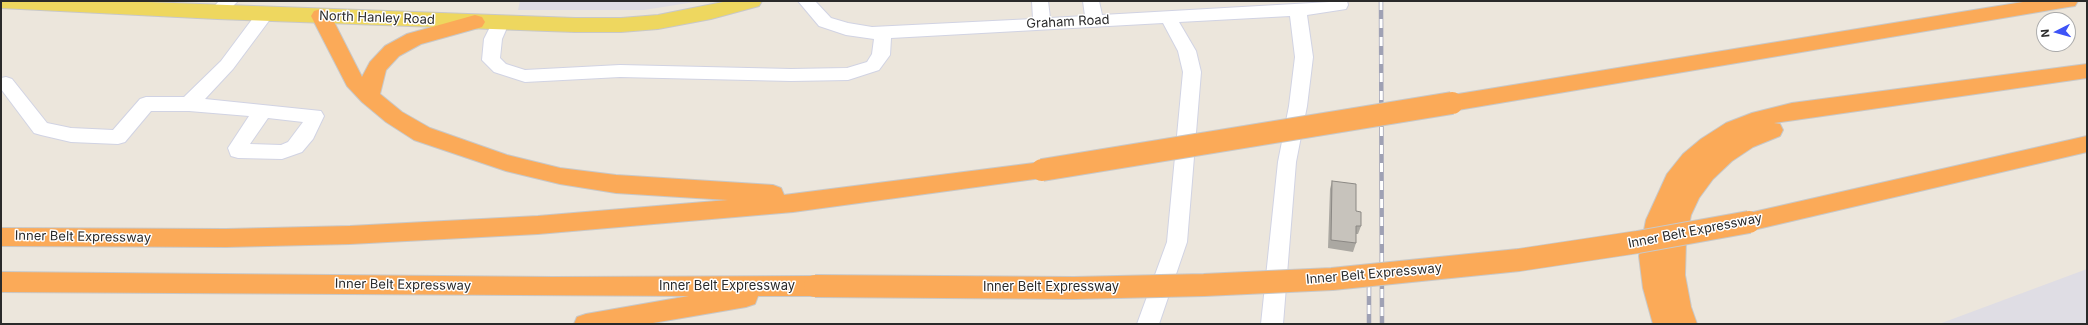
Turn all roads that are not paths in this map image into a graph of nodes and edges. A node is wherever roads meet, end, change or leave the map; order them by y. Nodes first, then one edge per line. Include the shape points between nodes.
1 (752, 1) edge
2 (806, 1) edge
3 (1040, 1) edge
4 (1091, 1) edge
5 (2068, 1) edge
6 (1, 2) edge
7 (1340, 3) edge
8 (224, 7) edge
9 (1298, 10) junction
10 (265, 14) junction
11 (321, 16) junction
12 (1168, 17) junction
13 (1095, 21) junction
14 (476, 22) junction
15 (500, 23) junction
16 (1042, 24) junction
17 (883, 32) junction
18 (2087, 71) edge
19 (6, 83) dead end
20 (2087, 84) edge
21 (369, 97) junction
22 (188, 104) junction
23 (263, 111) dead end
24 (2087, 144) edge
25 (2087, 147) edge
26 (2065, 149) junction
27 (842, 197) junction
28 (12, 237) edge
29 (1, 282) edge
30 (814, 286) junction
31 (586, 324) edge
32 (1148, 324) edge
33 (1272, 324) edge
34 (1665, 324) edge
35 (1685, 324) edge

1 - 15 main road, North Hanley Road via 658,22 621,25
2 - 17 street, Graham Road via 825,22 846,29
3 - 16 street
4 - 13 street
5 - 27 highway, Inner Belt Expressway, bridge via 1050,169
6 - 8 main road, North Hanley Road
7 - 9 street, Graham Road
8 - 10 main road, North Hanley Road
9 - 12 street, Graham Road
9 - 33 street via 1304,57 1287,162
10 - 11 main road, North Hanley Road
10 - 22 street via 227,65
11 - 14 main road, North Hanley Road
11 - 21 highway via 354,81
12 - 13 street, Graham Road
12 - 32 street via 1187,51 1192,72 1177,242
13 - 16 street, Graham Road
14 - 15 main road, North Hanley Road
14 - 21 highway via 414,39 392,51 377,67
15 - 17 street via 493,39 491,60 500,68 525,76 620,71 848,74 873,66 881,55
16 - 17 street, Graham Road
18 - 34 highway via 1792,111 1760,118 1734,129 1691,160 1675,180 1657,220 1651,256 1655,288
19 - 22 street via 41,128 71,135 118,137 146,104
20 - 35 highway via 1802,122 1745,141 1724,155 1705,173 1690,194 1680,215 1674,240 1673,275
21 - 27 highway via 394,117 422,134 506,163 560,176 669,189
22 - 23 street
24 - 26 highway, Inner Belt Expressway
25 - 26 highway
26 - 30 highway, Inner Belt Expressway, bridge via 1749,222 1534,258 1332,278 1110,288
27 - 28 highway, Inner Belt Expressway via 666,215 467,229 226,238
29 - 30 highway, Inner Belt Expressway via 560,287
30 - 31 highway

